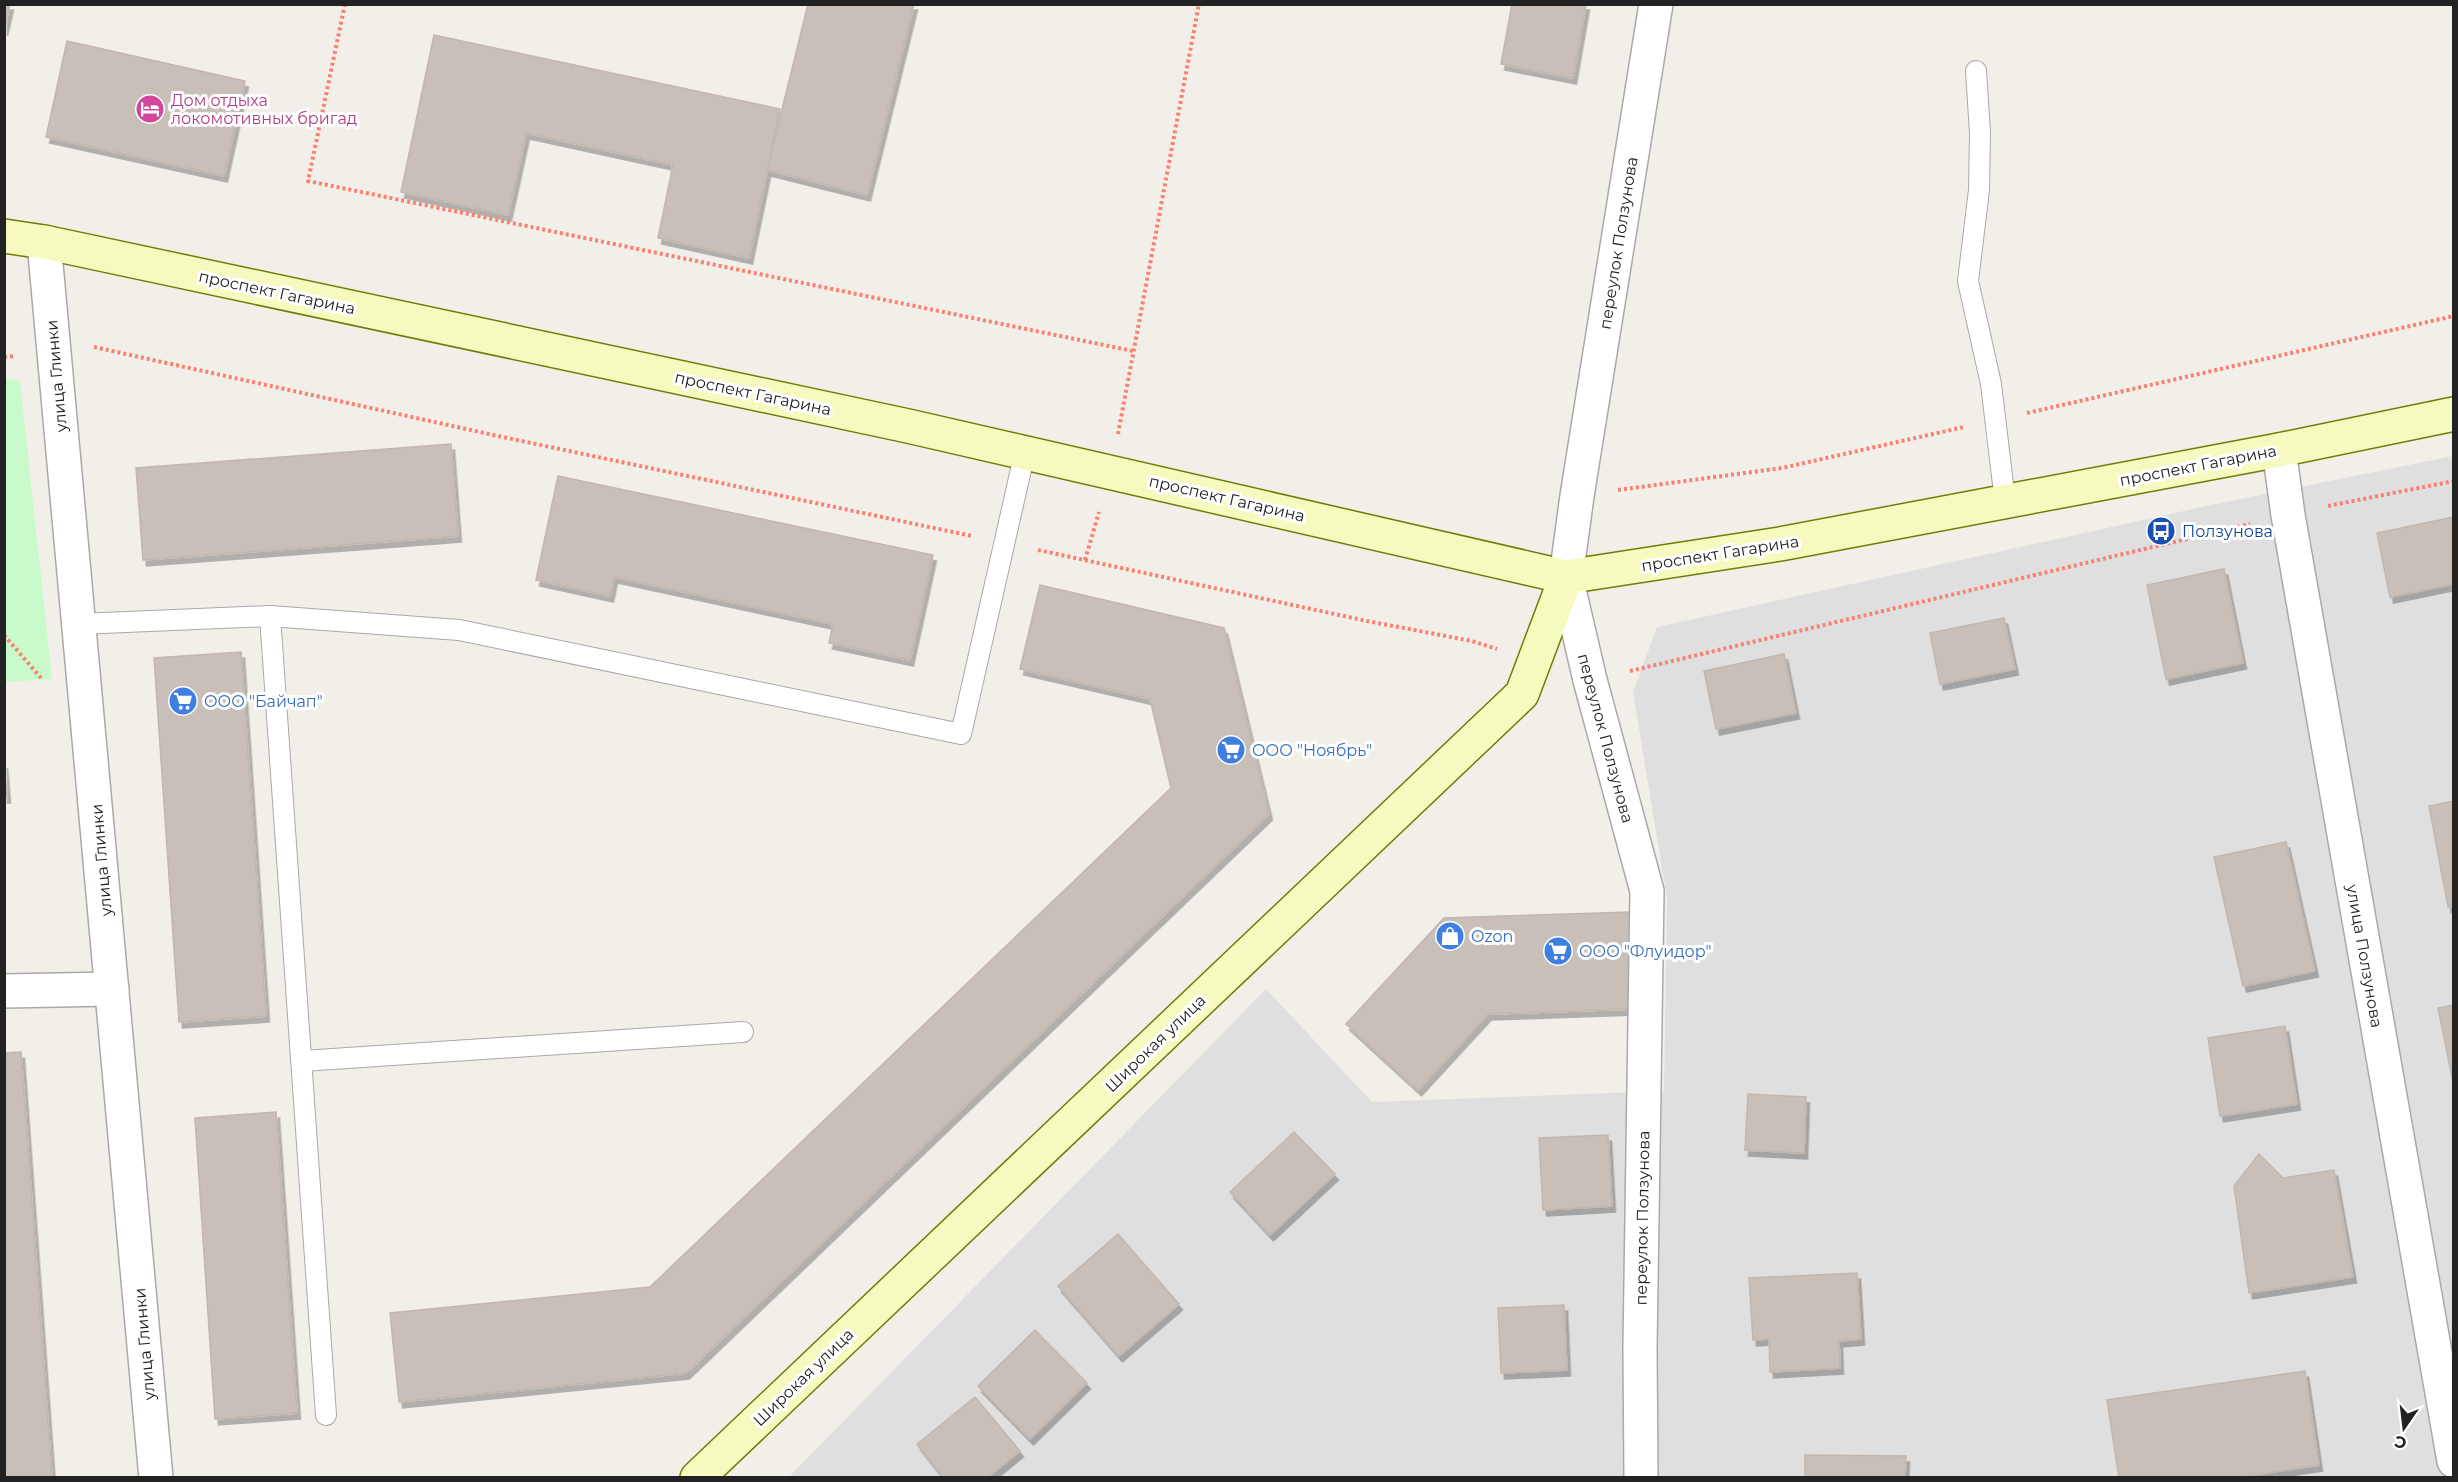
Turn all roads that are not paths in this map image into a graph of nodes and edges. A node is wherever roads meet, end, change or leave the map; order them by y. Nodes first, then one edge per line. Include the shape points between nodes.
1 (1656, 4) edge
2 (1976, 70) dead end
3 (4, 236) edge
4 (44, 242) junction
5 (2454, 414) edge
6 (2279, 450) junction
7 (1025, 452) junction
8 (2005, 501) junction
9 (1566, 577) junction
10 (270, 616) junction
11 (79, 624) junction
12 (112, 989) junction
13 (4, 990) edge
14 (743, 1032) dead end
15 (302, 1061) junction
16 (326, 1415) dead end
17 (2454, 1461) edge
18 (156, 1478) edge
19 (697, 1478) edge
20 (1641, 1478) edge

1 - 9 street, переулок Ползунова
2 - 8 lane via 1978,190 1968,281 1991,384
3 - 4 main road, проспект Гагарина
4 - 7 main road, проспект Гагарина
4 - 11 street, улица Глинки
5 - 6 main road, проспект Гагарина
6 - 8 main road, проспект Гагарина
6 - 17 street, улица Ползунова
7 - 9 main road, проспект Гагарина
7 - 10 lane via 962,734 459,630
8 - 9 main road, проспект Гагарина via 1780,544
9 - 19 main road, Широкая улица via 1522,694
9 - 20 street, переулок Ползунова via 1647,891
10 - 11 lane
10 - 15 lane
11 - 12 street, улица Глинки
12 - 13 street
12 - 18 street, улица Глинки
14 - 15 lane
15 - 16 lane

